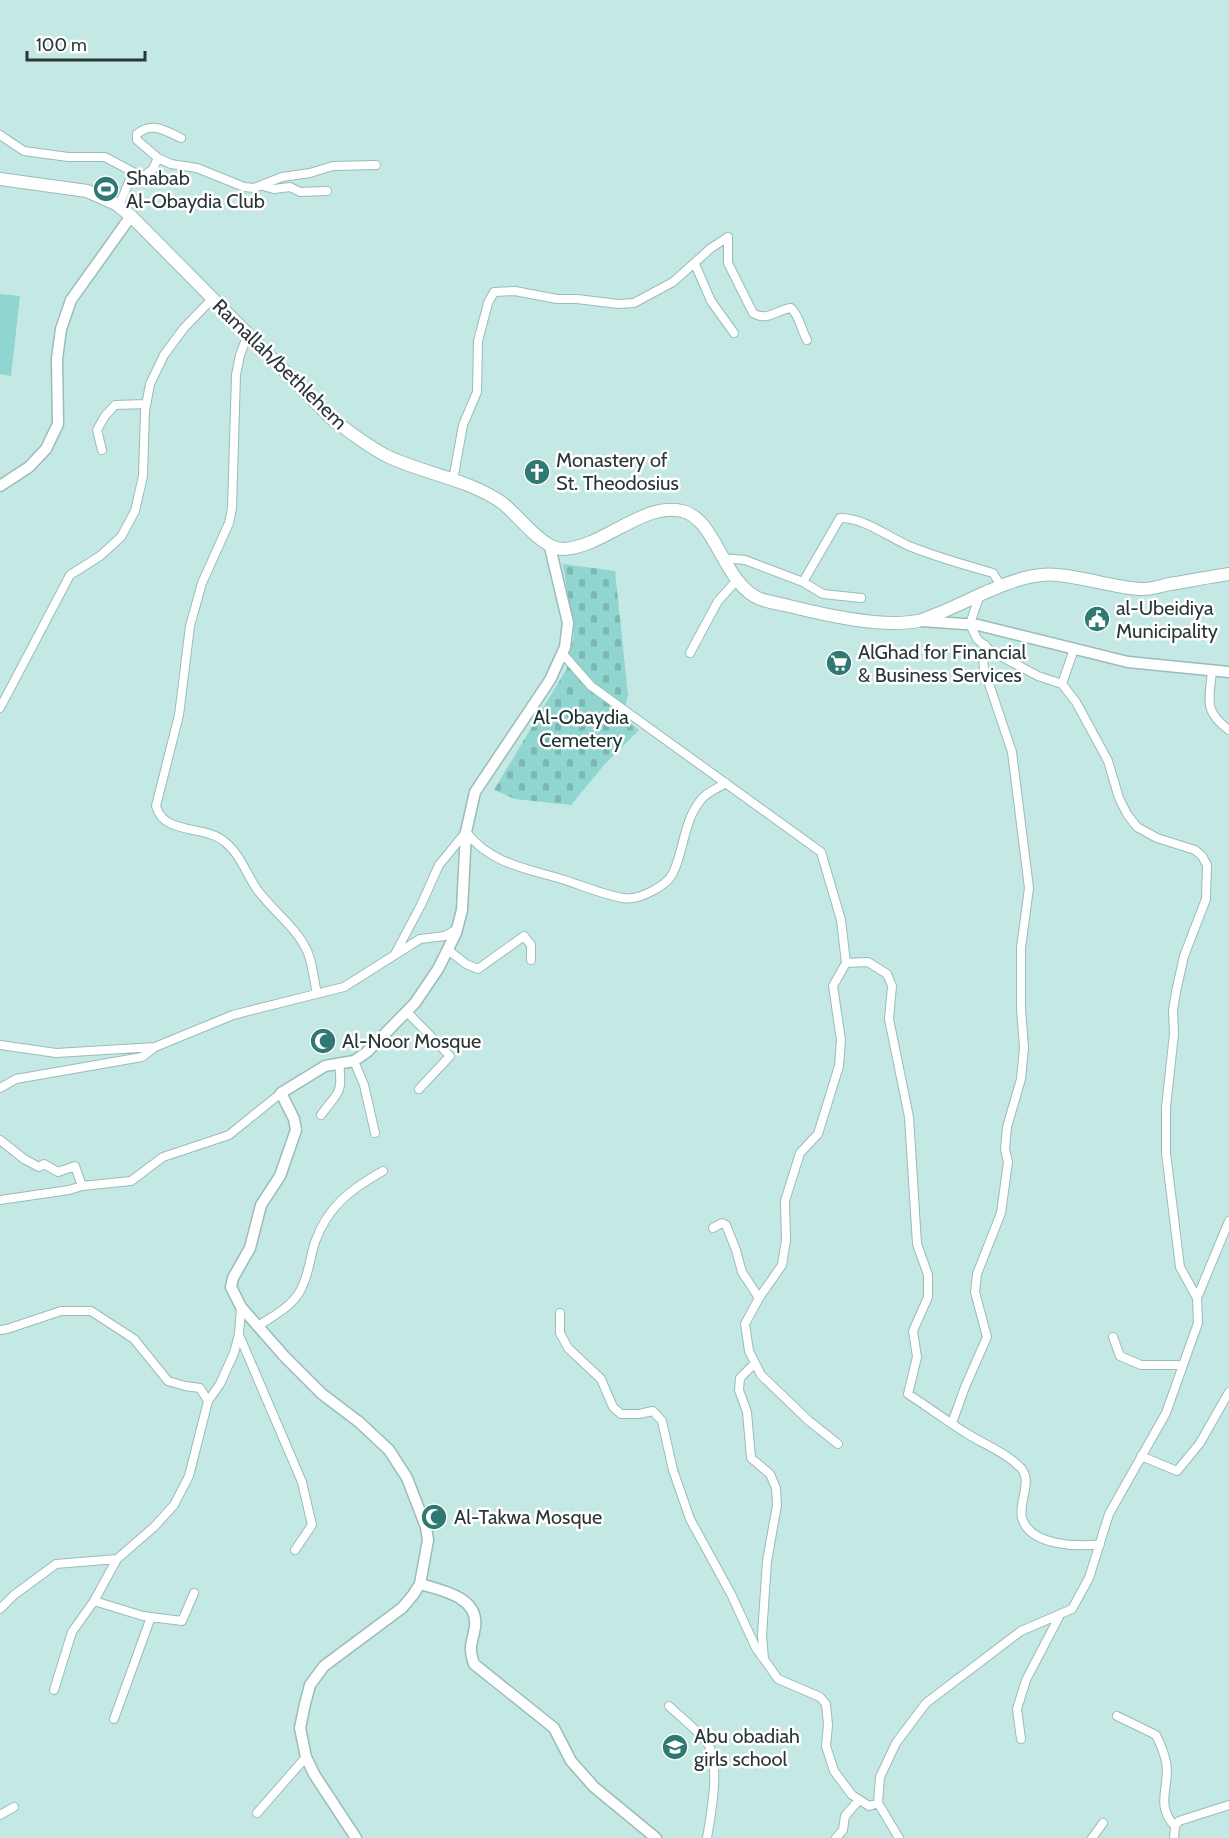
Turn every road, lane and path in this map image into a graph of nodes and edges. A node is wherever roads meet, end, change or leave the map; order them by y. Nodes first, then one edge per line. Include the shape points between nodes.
1 (0, 135) edge
2 (181, 138) dead end
3 (158, 158) junction
4 (376, 165) dead end
5 (133, 172) junction
6 (0, 179) edge
7 (263, 186) junction
8 (327, 191) dead end
9 (119, 207) junction
10 (131, 216) junction
11 (694, 264) junction
12 (212, 298) junction
13 (734, 333) dead end
14 (248, 334) junction
15 (807, 340) dead end
16 (146, 404) junction
17 (102, 450) dead end
18 (453, 480) junction
19 (0, 486) edge
20 (550, 547) junction
21 (723, 558) junction
22 (1229, 574) edge
23 (737, 580) junction
24 (803, 582) junction
25 (1001, 586) junction
26 (979, 597) junction
27 (861, 598) dead end
28 (919, 621) junction
29 (970, 624) junction
30 (985, 645) junction
31 (1074, 649) junction
32 (562, 653) junction
33 (690, 653) dead end
34 (1212, 670) junction
35 (1229, 672) edge
36 (1062, 684) junction
37 (0, 708) edge
38 (1229, 730) edge
39 (726, 783) junction
40 (466, 832) junction
41 (457, 929) junction
42 (448, 950) junction
43 (395, 954) junction
44 (531, 960) dead end
45 (846, 963) junction
46 (317, 994) junction
47 (407, 1012) junction
48 (0, 1045) edge
49 (155, 1047) junction
50 (354, 1061) junction
51 (339, 1063) junction
52 (0, 1088) edge
53 (419, 1089) dead end
54 (281, 1093) junction
55 (321, 1115) dead end
56 (375, 1133) dead end
57 (0, 1140) edge
58 (383, 1171) dead end
59 (82, 1186) junction
60 (0, 1200) edge
61 (1229, 1221) edge
62 (713, 1228) dead end
63 (759, 1298) junction
64 (1197, 1298) junction
65 (241, 1308) junction
66 (560, 1313) dead end
67 (258, 1326) junction
68 (0, 1330) edge
69 (239, 1334) junction
70 (1113, 1337) dead end
71 (755, 1363) junction
72 (1183, 1365) junction
73 (1229, 1392) edge
74 (208, 1401) junction
75 (952, 1423) junction
76 (838, 1444) dead end
77 (1141, 1456) junction
78 (1100, 1544) junction
79 (295, 1550) dead end
80 (117, 1559) junction
81 (420, 1584) junction
82 (194, 1593) dead end
83 (94, 1601) junction
84 (0, 1609) edge
85 (1060, 1615) junction
86 (151, 1617) junction
87 (764, 1659) junction
88 (54, 1690) dead end
89 (669, 1706) dead end
90 (1117, 1716) dead end
91 (114, 1719) dead end
92 (1021, 1739) dead end
93 (306, 1757) junction
94 (859, 1800) junction
95 (878, 1803) junction
96 (1229, 1805) edge
97 (14, 1807) dead end
98 (257, 1813) dead end
99 (0, 1815) edge
100 (1103, 1823) dead end
101 (1175, 1826) junction
102 (356, 1838) edge
103 (656, 1838) edge
104 (707, 1838) edge
105 (836, 1838) edge
106 (899, 1838) edge
107 (1092, 1838) edge
108 (1174, 1838) edge

1 - 5 street via 24,152 105,157
2 - 3 street via 159,128 141,130 137,140
3 - 5 street via 153,170 144,176
3 - 7 street via 244,187
4 - 7 street via 333,166 282,177
5 - 9 street
6 - 9 main road, Ramallah/bethlehem via 87,191
7 - 8 street via 290,187 300,192
9 - 10 main road, Ramallah/bethlehem
10 - 12 main road, Ramallah/bethlehem
10 - 19 street via 71,300 61,329 57,359 58,424 46,449 30,467
11 - 13 street via 711,301
11 - 15 street via 728,237 728,263 753,313 766,317 791,308
11 - 18 street via 673,282 634,303 494,292 478,341 477,392 463,425
12 - 14 main road, Ramallah/bethlehem
12 - 16 street via 164,355 150,384
14 - 18 main road, Ramallah/bethlehem via 331,418 359,440 390,457
14 - 46 street via 236,375 232,508 202,583 190,626 179,715 156,806 159,816 168,823 215,836 234,851 264,899 303,943
16 - 17 street via 115,405 98,430
16 - 37 street via 143,476 135,511 121,537 70,575
18 - 20 main road, Ramallah/bethlehem via 503,503
20 - 21 main road via 562,549 596,540 666,510 690,514 709,534
20 - 32 street via 568,623
21 - 23 main road
21 - 24 street via 745,560
22 - 25 main road via 1143,589 1040,575
23 - 28 main road via 759,598 824,615
23 - 33 street via 718,601
24 - 25 street via 840,518 852,518 940,558 993,573
24 - 27 street via 823,594
25 - 26 main road
26 - 28 main road
26 - 29 street
28 - 29 street
29 - 30 street via 977,639
29 - 31 street
30 - 36 street via 1038,676
30 - 75 street via 984,669 1012,752 1029,888 1022,948 1024,1048 1021,1079 1007,1127 1008,1162 1001,1213 977,1274 975,1292 987,1337
31 - 34 street via 1128,662
31 - 36 street
32 - 39 street via 591,686
32 - 40 street via 550,680 475,792
34 - 35 street
34 - 38 street via 1208,706 1217,721
36 - 64 street via 1108,761 1119,798 1137,827 1195,850 1207,865 1206,900 1184,956 1174,1001 1167,1107 1166,1153 1180,1268
39 - 40 street via 702,798 693,811 673,875 647,895 625,899 525,870 499,860 473,842
39 - 45 street via 821,852 841,920
40 - 41 street via 462,910
40 - 43 street via 439,865
41 - 42 street
41 - 43 street via 445,936 420,939
42 - 44 street via 478,969 524,936 531,945
42 - 47 street
43 - 46 street via 344,987
45 - 63 street via 833,986 841,1040 839,1066 818,1134 800,1153 785,1201 782,1265
45 - 75 street via 868,962 887,974 892,986 889,1019 909,1116 917,1244 928,1275 928,1297 913,1331 917,1357 909,1394
46 - 49 street via 233,1015
47 - 50 street
47 - 53 street via 450,1056
48 - 49 street via 56,1053
49 - 52 street via 142,1056 16,1079
50 - 51 street
50 - 56 street
51 - 54 street via 325,1066
51 - 55 street via 342,1085 338,1096
54 - 59 street via 229,1135 163,1157 131,1181
54 - 65 street via 296,1131 280,1176 261,1204 250,1248 233,1278 231,1287
57 - 59 street via 39,1167 44,1164 58,1172 75,1166
58 - 67 street via 355,1187 328,1214 302,1288 287,1306
59 - 60 street
61 - 64 street
62 - 63 street via 726,1225 742,1272
63 - 71 street via 746,1324 749,1351
64 - 72 street via 1198,1323
65 - 67 street
65 - 69 street
66 - 87 street via 560,1333 568,1348 601,1379 614,1407 621,1414 653,1411 662,1421 690,1519
67 - 81 street via 322,1394 359,1422 398,1462 426,1527 428,1540
68 - 74 street via 61,1311 91,1311 134,1339 168,1381 200,1388
69 - 74 street via 234,1353
69 - 79 street via 302,1482 312,1525
70 - 72 street via 1120,1356 1141,1365
71 - 76 street via 761,1375
71 - 87 street via 740,1378 751,1458 770,1474 777,1488 767,1561
72 - 77 street via 1166,1413
73 - 77 street via 1200,1443 1177,1470
74 - 80 street via 189,1476 174,1505
75 - 78 street via 1023,1471 1026,1479 1022,1517 1031,1532 1064,1546
77 - 78 street via 1109,1514
78 - 85 street via 1089,1578 1072,1609
80 - 83 street
80 - 84 street via 56,1564
81 - 93 street via 402,1608 324,1666 310,1684 300,1728
81 - 103 street via 467,1602 476,1624 469,1648 474,1664 554,1728 571,1761 594,1786
82 - 86 street via 182,1621
83 - 86 street
83 - 88 street via 72,1632
85 - 92 street via 1026,1680 1017,1709
85 - 95 street via 1021,1631 926,1703 896,1743 880,1777
86 - 91 street
87 - 94 street via 778,1679 820,1697 826,1704 826,1746 834,1771
89 - 104 street via 708,1744 714,1762
90 - 101 street via 1156,1735 1167,1764 1167,1819
93 - 98 street
93 - 102 street
94 - 95 street via 869,1806
94 - 105 street via 845,1816 843,1830
95 - 106 street
96 - 101 street via 1179,1821
97 - 99 street
100 - 107 street
101 - 108 street

